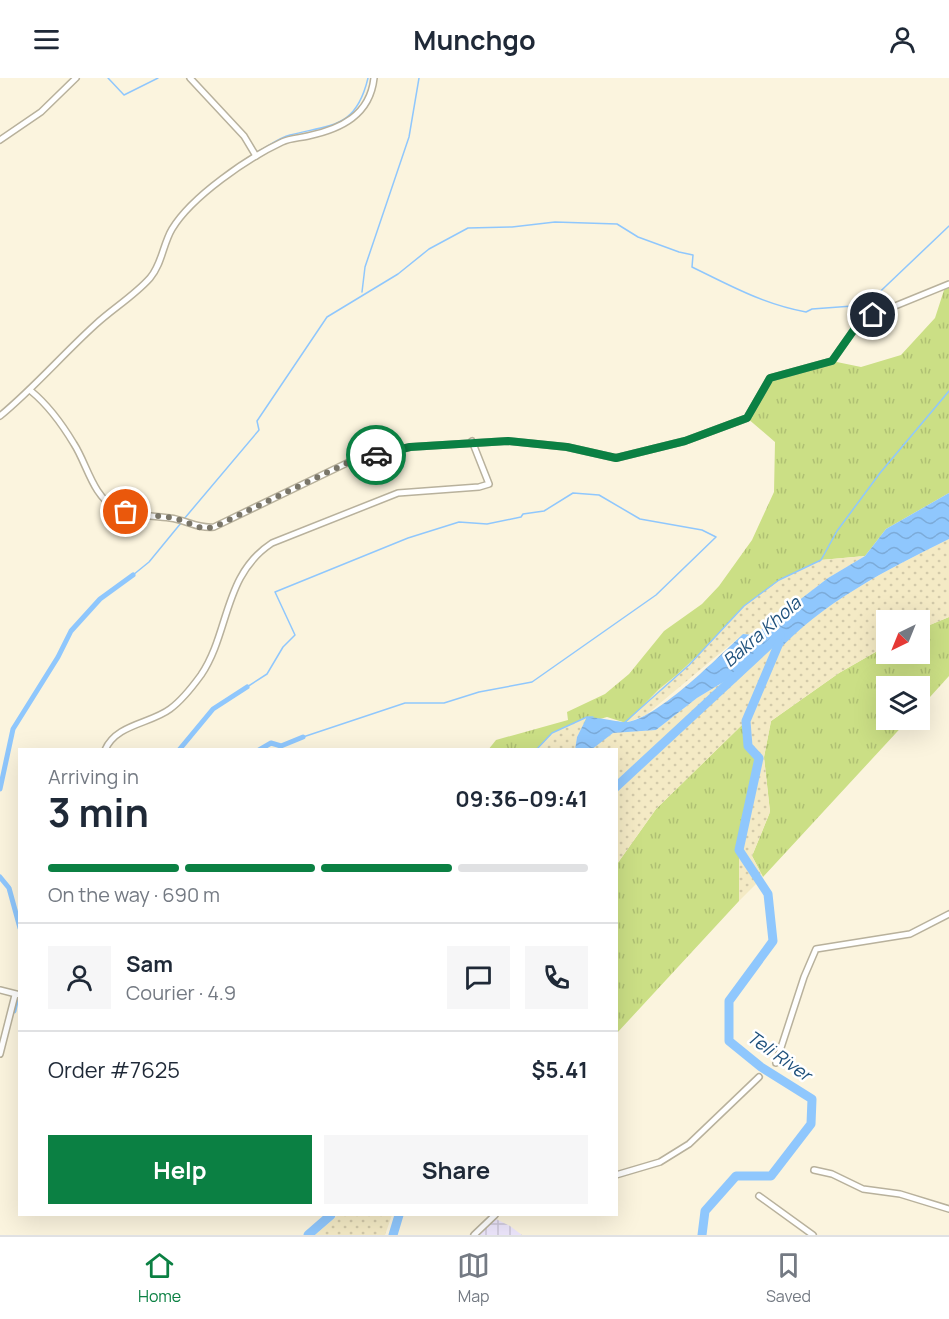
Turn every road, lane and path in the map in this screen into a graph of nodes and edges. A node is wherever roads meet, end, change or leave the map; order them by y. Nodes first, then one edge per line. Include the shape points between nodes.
1 (76, 78) edge
2 (190, 78) edge
3 (374, 78) edge
4 (0, 140) edge
5 (256, 156) junction
6 (949, 284) edge
7 (31, 391) junction
8 (0, 416) edge
9 (472, 441) junction
10 (107, 748) edge
11 (949, 914) edge
12 (0, 990) edge
13 (17, 995) edge
14 (0, 1054) edge
15 (776, 1063) dead end
16 (759, 1077) dead end
17 (814, 1170) dead end
18 (618, 1174) edge
19 (759, 1196) dead end
20 (949, 1209) edge
21 (494, 1216) edge
22 (474, 1235) edge
23 (813, 1235) edge

1 - 4 street via 41,112
2 - 5 street via 244,136
3 - 5 street via 366,104 355,118 338,128 284,140
5 - 7 street via 189,209 172,230 151,277 95,324
6 - 9 street via 858,324 832,361 770,378 747,418 726,428 616,458 544,444
7 - 8 street
7 - 9 street via 63,426 98,491 110,505 126,512 175,518 204,529 347,463 410,447
9 - 10 street via 489,484 398,493 272,543 257,553 236,587 202,673 171,709 130,728
11 - 15 street via 910,934 816,949
12 - 13 street
13 - 14 street
16 - 18 street via 689,1144 660,1162
17 - 20 street via 863,1189 900,1194
19 - 23 street
21 - 22 street

